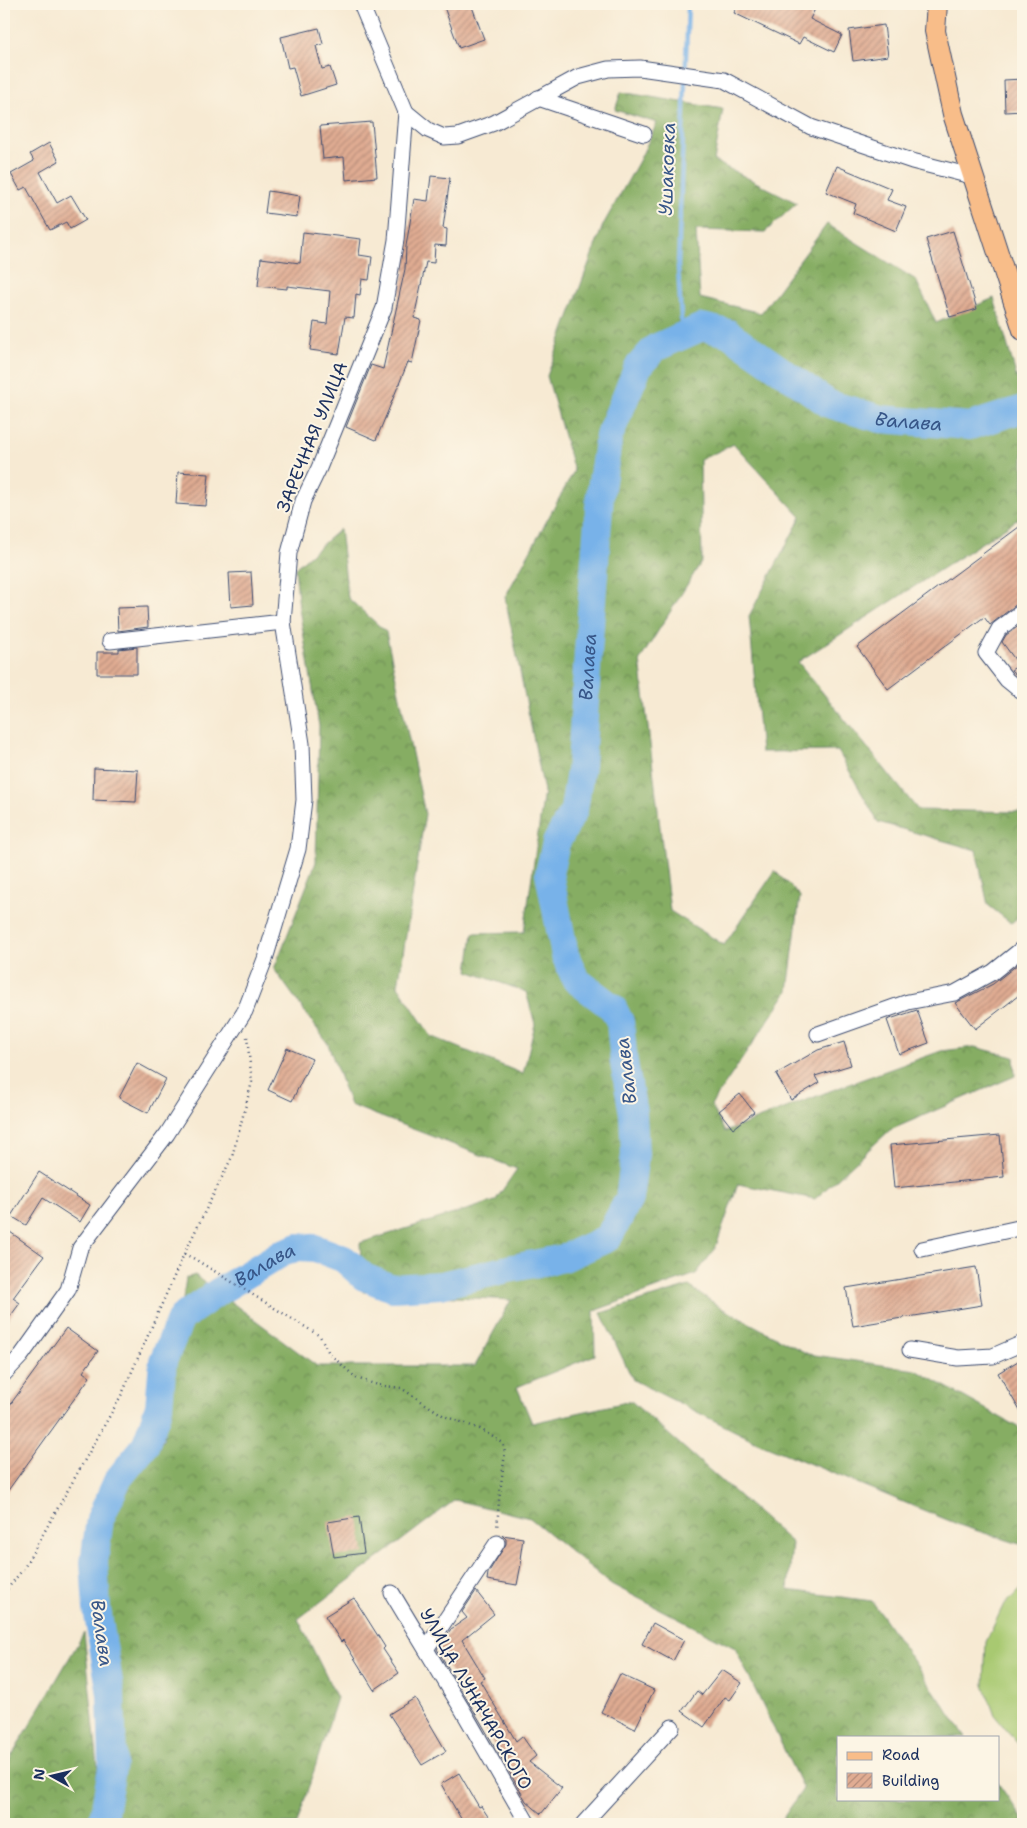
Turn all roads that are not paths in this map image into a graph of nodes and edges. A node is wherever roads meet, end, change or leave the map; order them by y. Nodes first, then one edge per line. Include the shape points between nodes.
1 (362, 4) edge
2 (937, 4) edge
3 (538, 98) junction
4 (406, 112) junction
5 (644, 134) dead end
6 (974, 177) junction
7 (1023, 330) edge
8 (1023, 611) edge
9 (283, 622) junction
10 (110, 641) dead end
11 (1023, 693) edge
12 (1023, 948) edge
13 (818, 1034) dead end
14 (1023, 1227) edge
15 (922, 1249) dead end
16 (1023, 1343) edge
17 (910, 1350) dead end
18 (4, 1374) edge
19 (497, 1543) road end
20 (392, 1593) dead end
21 (426, 1649) junction
22 (672, 1727) dead end
23 (586, 1823) edge
24 (528, 1824) edge

1 - 4 street, ЗАРЕЧНАЯ УЛИЦА
2 - 6 main road via 935,31 953,114
3 - 4 street via 494,123 458,136 444,137 428,130
3 - 5 street
3 - 6 street via 578,77 608,69 640,68 724,80 811,127 912,161
4 - 9 street, ЗАРЕЧНАЯ УЛИЦА via 396,240 384,308 303,501 289,552
6 - 7 main road
8 - 11 street via 999,629 986,653 1007,680
9 - 10 street
9 - 18 street, ЗАРЕЧНАЯ УЛИЦА via 302,744 304,800 298,849 266,959 245,1010 167,1134 80,1248 68,1290 21,1356
12 - 13 street via 993,972 954,993 908,1002
14 - 15 street
16 - 17 street via 993,1356 958,1358
19 - 21 street
20 - 21 street, УЛИЦА ЛУНАЧАРСКОГО
21 - 24 street, УЛИЦА ЛУНАЧАРСКОГО
22 - 23 street

